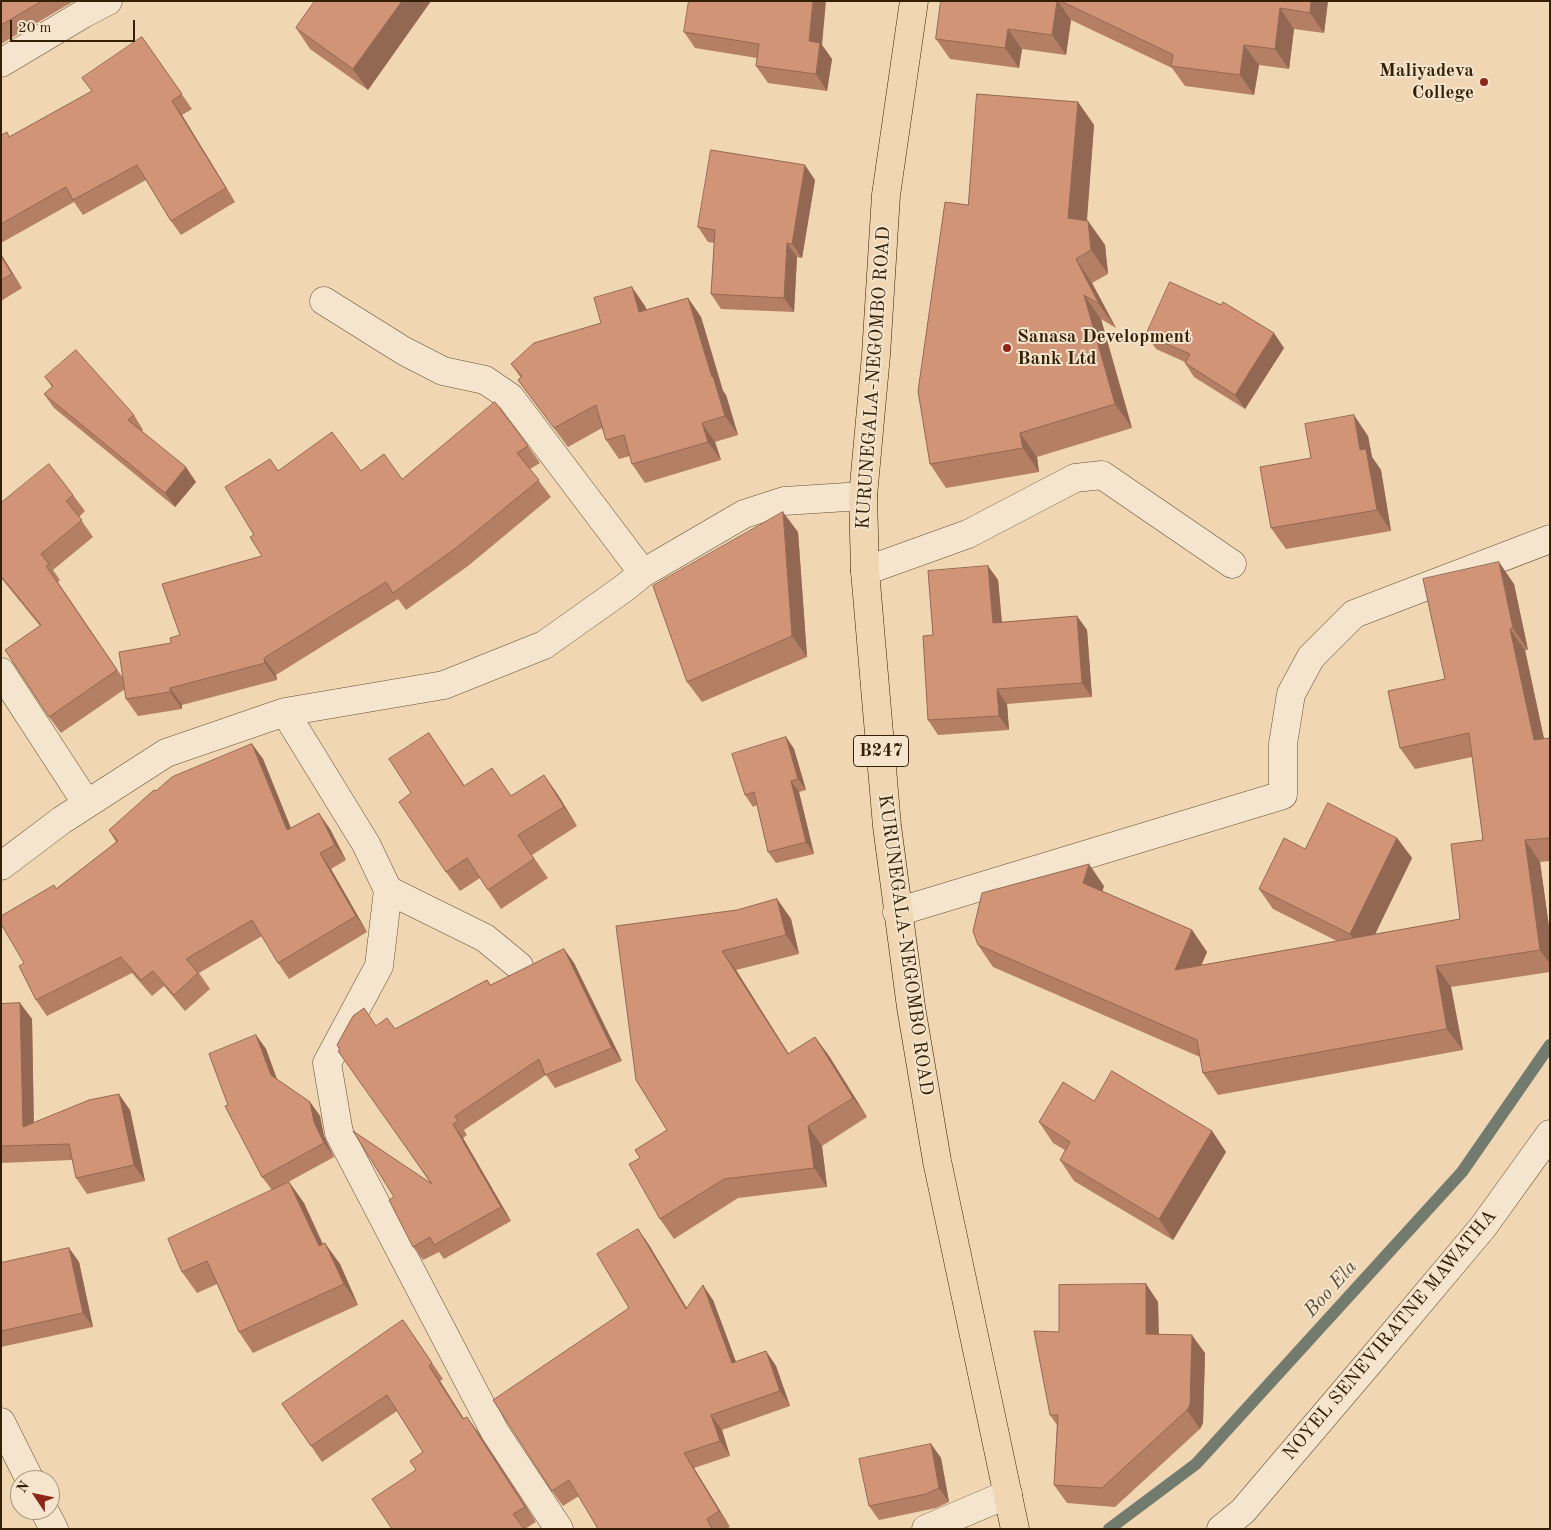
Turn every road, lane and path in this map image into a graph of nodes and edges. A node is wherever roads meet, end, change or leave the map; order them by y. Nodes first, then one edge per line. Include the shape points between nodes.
1 (108, 1) edge
2 (914, 1) edge
3 (1, 63) edge
4 (324, 300) dead end
5 (863, 496) junction
6 (1550, 539) edge
7 (1232, 564) dead end
8 (865, 571) junction
9 (642, 573) junction
10 (1, 672) edge
11 (285, 712) junction
12 (86, 804) junction
13 (1, 866) edge
14 (388, 890) junction
15 (897, 912) junction
16 (519, 966) dead end
17 (1550, 1134) edge
18 (1, 1422) edge
19 (25, 1470) edge
20 (1008, 1494) junction
21 (559, 1529) edge
22 (926, 1529) edge
23 (1015, 1529) edge
24 (1221, 1529) edge

1 - 3 street
2 - 5 main road, KURUNEGALA-NEGOMBO ROAD / B247 via 886,195
4 - 9 street via 404,352 443,371 485,380 510,398
5 - 8 main road, KURUNEGALA-NEGOMBO ROAD / B247
5 - 9 street via 784,501 744,514
6 - 15 street via 1354,614 1311,657 1291,694 1284,744 1283,795
7 - 8 street via 1102,475 1075,478 968,534
8 - 15 main road, KURUNEGALA-NEGOMBO ROAD / B247
9 - 11 street via 544,645 444,685
10 - 12 street
11 - 12 street via 166,753
11 - 14 street via 366,844
12 - 13 street
14 - 16 street via 485,938
14 - 21 street via 379,966 327,1063 338,1133 495,1432
15 - 20 main road, KURUNEGALA-NEGOMBO ROAD / B247 via 937,1161
17 - 24 street, NOYEL SENEVIRATNE MAWATHA via 1483,1227 1243,1511
18 - 19 street
20 - 22 street
20 - 23 main road, B247

